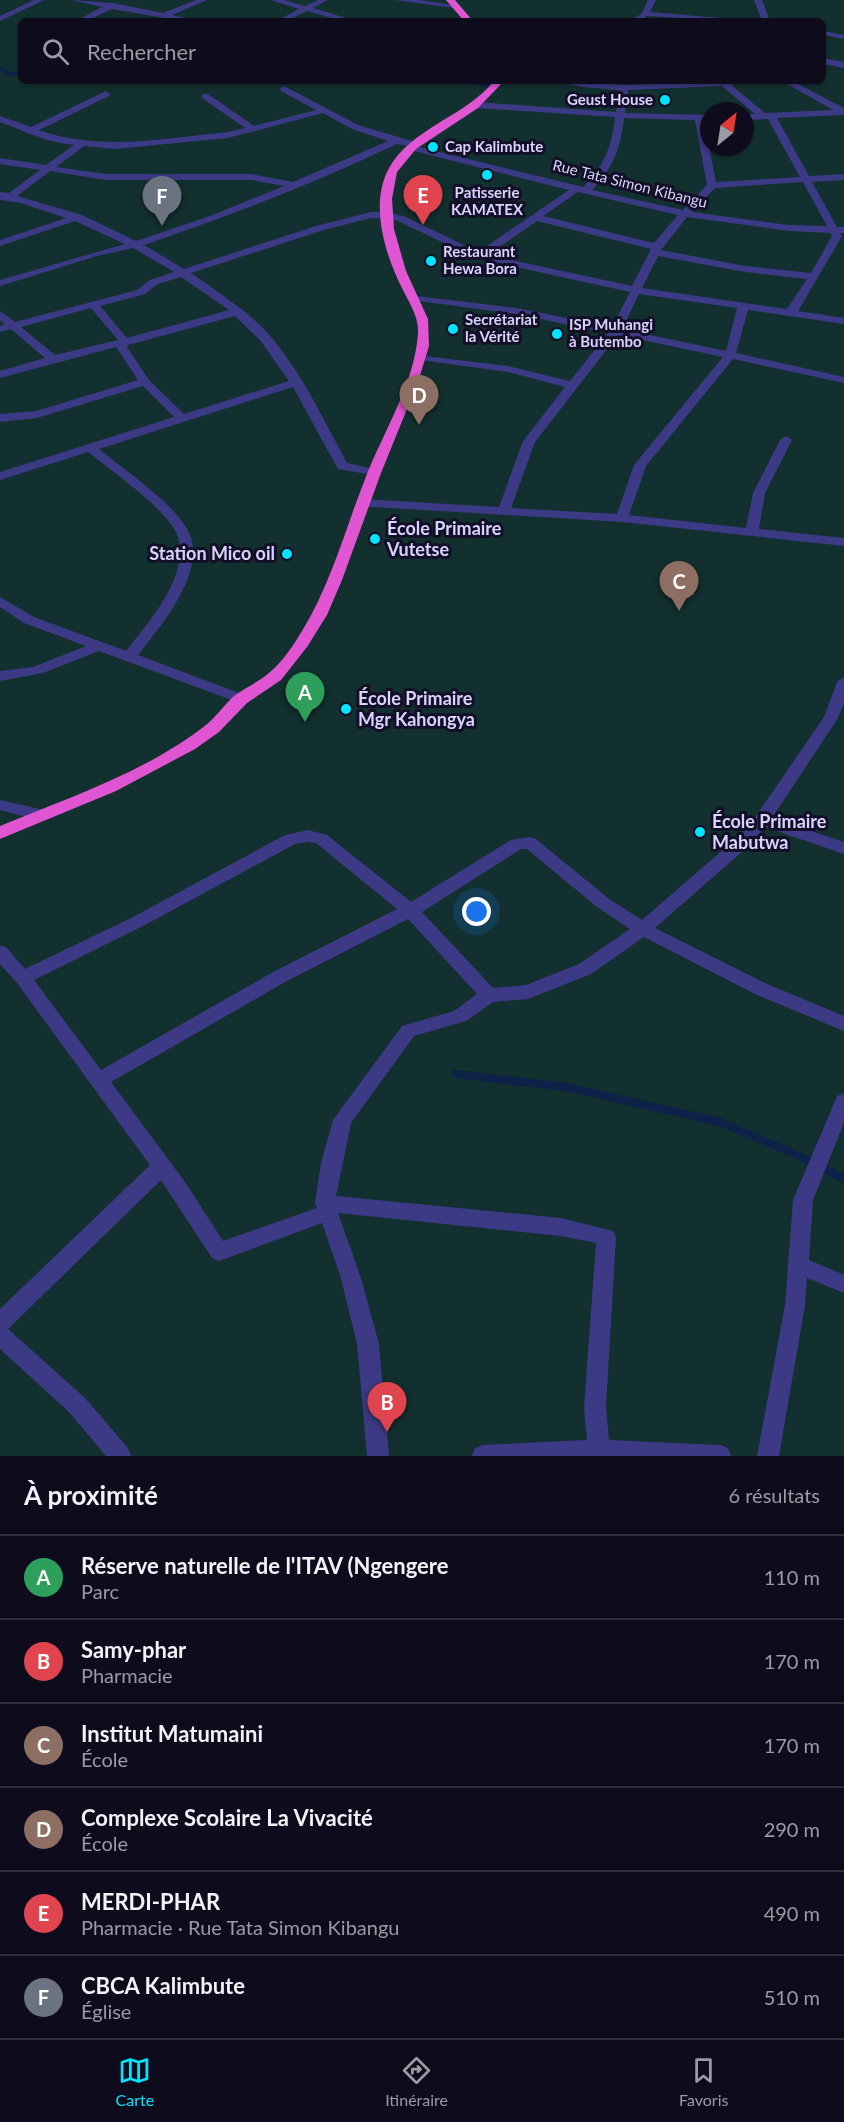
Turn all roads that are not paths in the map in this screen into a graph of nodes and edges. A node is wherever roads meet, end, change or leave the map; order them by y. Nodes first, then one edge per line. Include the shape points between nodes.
1 (40, 0) edge
2 (75, 0) edge
3 (121, 0) edge
4 (203, 0) edge
5 (275, 0) edge
6 (324, 0) edge
7 (398, 0) edge
8 (652, 0) edge
9 (758, 0) edge
10 (452, 3) edge
11 (110, 6) junction
12 (306, 9) junction
13 (645, 14) junction
14 (165, 15) junction
15 (87, 18) edge
16 (158, 18) edge
17 (180, 18) edge
18 (286, 18) edge
19 (340, 18) edge
20 (466, 18) edge
21 (639, 18) edge
22 (694, 18) edge
23 (765, 18) edge
24 (0, 19) edge
25 (826, 33) edge
26 (843, 35) edge
27 (826, 62) edge
28 (844, 65) edge
29 (496, 84) edge
30 (598, 84) edge
31 (691, 84) edge
32 (725, 84) edge
33 (792, 84) edge
34 (624, 86) junction
35 (284, 89) dead end
36 (105, 94) dead end
37 (205, 96) dead end
38 (476, 105) junction
39 (325, 110) junction
40 (844, 112) edge
41 (619, 116) junction
42 (767, 116) junction
43 (754, 117) edge
44 (700, 118) edge
45 (0, 119) edge
46 (254, 130) junction
47 (30, 131) junction
48 (396, 141) junction
49 (81, 144) junction
50 (414, 146) junction
51 (709, 156) edge
52 (0, 161) edge
53 (47, 169) junction
54 (844, 177) edge
55 (806, 179) junction
56 (293, 185) junction
57 (712, 185) junction
58 (582, 189) junction
59 (2, 197) edge
60 (686, 214) junction
61 (386, 215) junction
62 (78, 217) junction
63 (533, 217) junction
64 (839, 230) edge
65 (0, 243) edge
66 (137, 244) junction
67 (656, 250) junction
68 (479, 256) junction
69 (183, 273) junction
70 (814, 277) junction
71 (0, 283) edge
72 (636, 290) junction
73 (412, 297) junction
74 (93, 304) junction
75 (743, 308) junction
76 (238, 311) junction
77 (0, 314) edge
78 (791, 314) junction
79 (844, 321) edge
80 (14, 325) junction
81 (0, 329) edge
82 (615, 332) junction
83 (124, 341) junction
84 (730, 355) junction
85 (420, 357) junction
86 (51, 358) junction
87 (0, 375) edge
88 (844, 380) edge
89 (145, 382) junction
90 (297, 382) junction
91 (572, 385) junction
92 (0, 418) edge
93 (182, 418) junction
94 (786, 440) dead end
95 (91, 448) junction
96 (374, 472) junction
97 (0, 476) edge
98 (362, 503) junction
99 (504, 510) junction
100 (622, 518) junction
101 (752, 532) junction
102 (844, 542) edge
103 (0, 601) edge
104 (98, 646) junction
105 (129, 657) junction
106 (0, 676) edge
107 (844, 682) edge
108 (242, 699) junction
109 (0, 805) edge
110 (42, 815) junction
111 (762, 820) junction
112 (0, 833) edge
113 (844, 848) edge
114 (411, 911) junction
115 (643, 929) junction
116 (0, 952) edge
117 (23, 978) junction
118 (489, 995) junction
119 (844, 1024) edge
120 (99, 1080) junction
121 (844, 1101) edge
122 (161, 1167) junction
123 (326, 1208) junction
124 (798, 1265) junction
125 (844, 1284) edge
126 (0, 1323) edge
127 (0, 1335) edge
128 (598, 1450) junction
129 (120, 1456) edge
130 (378, 1456) edge
131 (483, 1456) edge
132 (720, 1456) edge
133 (768, 1456) edge

1 - 24 street
2 - 11 street
3 - 11 street
4 - 14 street
5 - 12 street
6 - 12 street
7 - 10 street
8 - 13 street
9 - 23 street
10 - 20 highway
11 - 14 street
11 - 15 street
12 - 18 street
12 - 19 street
13 - 21 street
13 - 22 street
14 - 16 street
14 - 17 street
25 - 26 street
27 - 28 street
29 - 38 highway
30 - 34 street
31 - 34 street
32 - 42 street
33 - 40 street
34 - 41 street
35 - 39 street, Rue Tata Simon Kibangu
36 - 47 street
37 - 46 street
38 - 41 street
38 - 50 highway
39 - 46 street
39 - 48 street, Rue Tata Simon Kibangu via 363,130
40 - 42 street
41 - 44 street
41 - 58 street via 619,137 613,155 602,176
42 - 43 street
42 - 55 street
45 - 47 street
46 - 49 street via 138,145
47 - 49 street
48 - 50 street, Rue Tata Simon Kibangu
48 - 56 street
49 - 53 street
50 - 58 street, Rue Tata Simon Kibangu
50 - 61 highway via 393,169 387,187
51 - 57 street
52 - 53 street
53 - 56 street via 106,177 252,177
53 - 59 street
54 - 55 street
55 - 57 street
55 - 64 street
56 - 66 street
57 - 60 street
58 - 60 street, Rue Tata Simon Kibangu
58 - 63 street
59 - 62 street
60 - 64 street, Rue Tata Simon Kibangu via 771,228
60 - 67 street
61 - 68 street
61 - 69 street via 320,228
61 - 73 highway
62 - 65 street
62 - 66 street
63 - 67 street
63 - 68 street
64 - 70 street
66 - 69 street
66 - 71 street
67 - 70 street via 744,269
67 - 72 street
68 - 72 street
69 - 74 street via 154,282 141,292
69 - 76 street
70 - 78 street
72 - 75 street
72 - 82 street
73 - 82 street via 483,305
73 - 85 highway via 424,330
74 - 80 street
74 - 83 street
75 - 78 street
75 - 84 street
76 - 83 street
76 - 90 street
77 - 80 street
78 - 79 street
80 - 81 street
80 - 86 street
82 - 84 street
82 - 91 street
83 - 86 street
83 - 89 street via 121,347
84 - 88 street
84 - 100 street via 640,465
85 - 91 street via 508,369
85 - 96 highway
86 - 87 street
89 - 92 street via 38,414
89 - 93 street
90 - 93 street
90 - 96 street via 342,466
91 - 99 street via 529,441
93 - 95 street
94 - 101 street via 759,493
95 - 97 street
95 - 105 street via 171,517 185,538 178,586 165,611
96 - 98 highway
98 - 99 street
98 - 108 highway via 318,617 275,676
99 - 100 street
100 - 101 street
101 - 102 street
103 - 104 street via 29,620
104 - 105 street
104 - 106 street via 29,674
105 - 108 street
107 - 111 street via 831,718
108 - 110 highway via 214,727 183,748
109 - 110 street
110 - 112 highway
111 - 113 street
111 - 115 street via 745,840
114 - 115 street via 517,844 530,843 603,903
114 - 117 street via 321,839 308,836 291,839
114 - 118 street
114 - 120 street via 281,976
115 - 118 street via 585,969 528,992
115 - 119 street via 761,989
116 - 117 street
117 - 120 street
118 - 123 street via 460,1016 408,1031 342,1120 331,1162
120 - 122 street
121 - 124 street via 803,1200
122 - 123 street via 219,1252
122 - 126 street
123 - 128 street via 561,1227 606,1237 595,1407
123 - 130 street via 351,1278 368,1344
124 - 125 street
124 - 133 street via 795,1305
127 - 129 street via 76,1405
128 - 131 street
128 - 132 street

